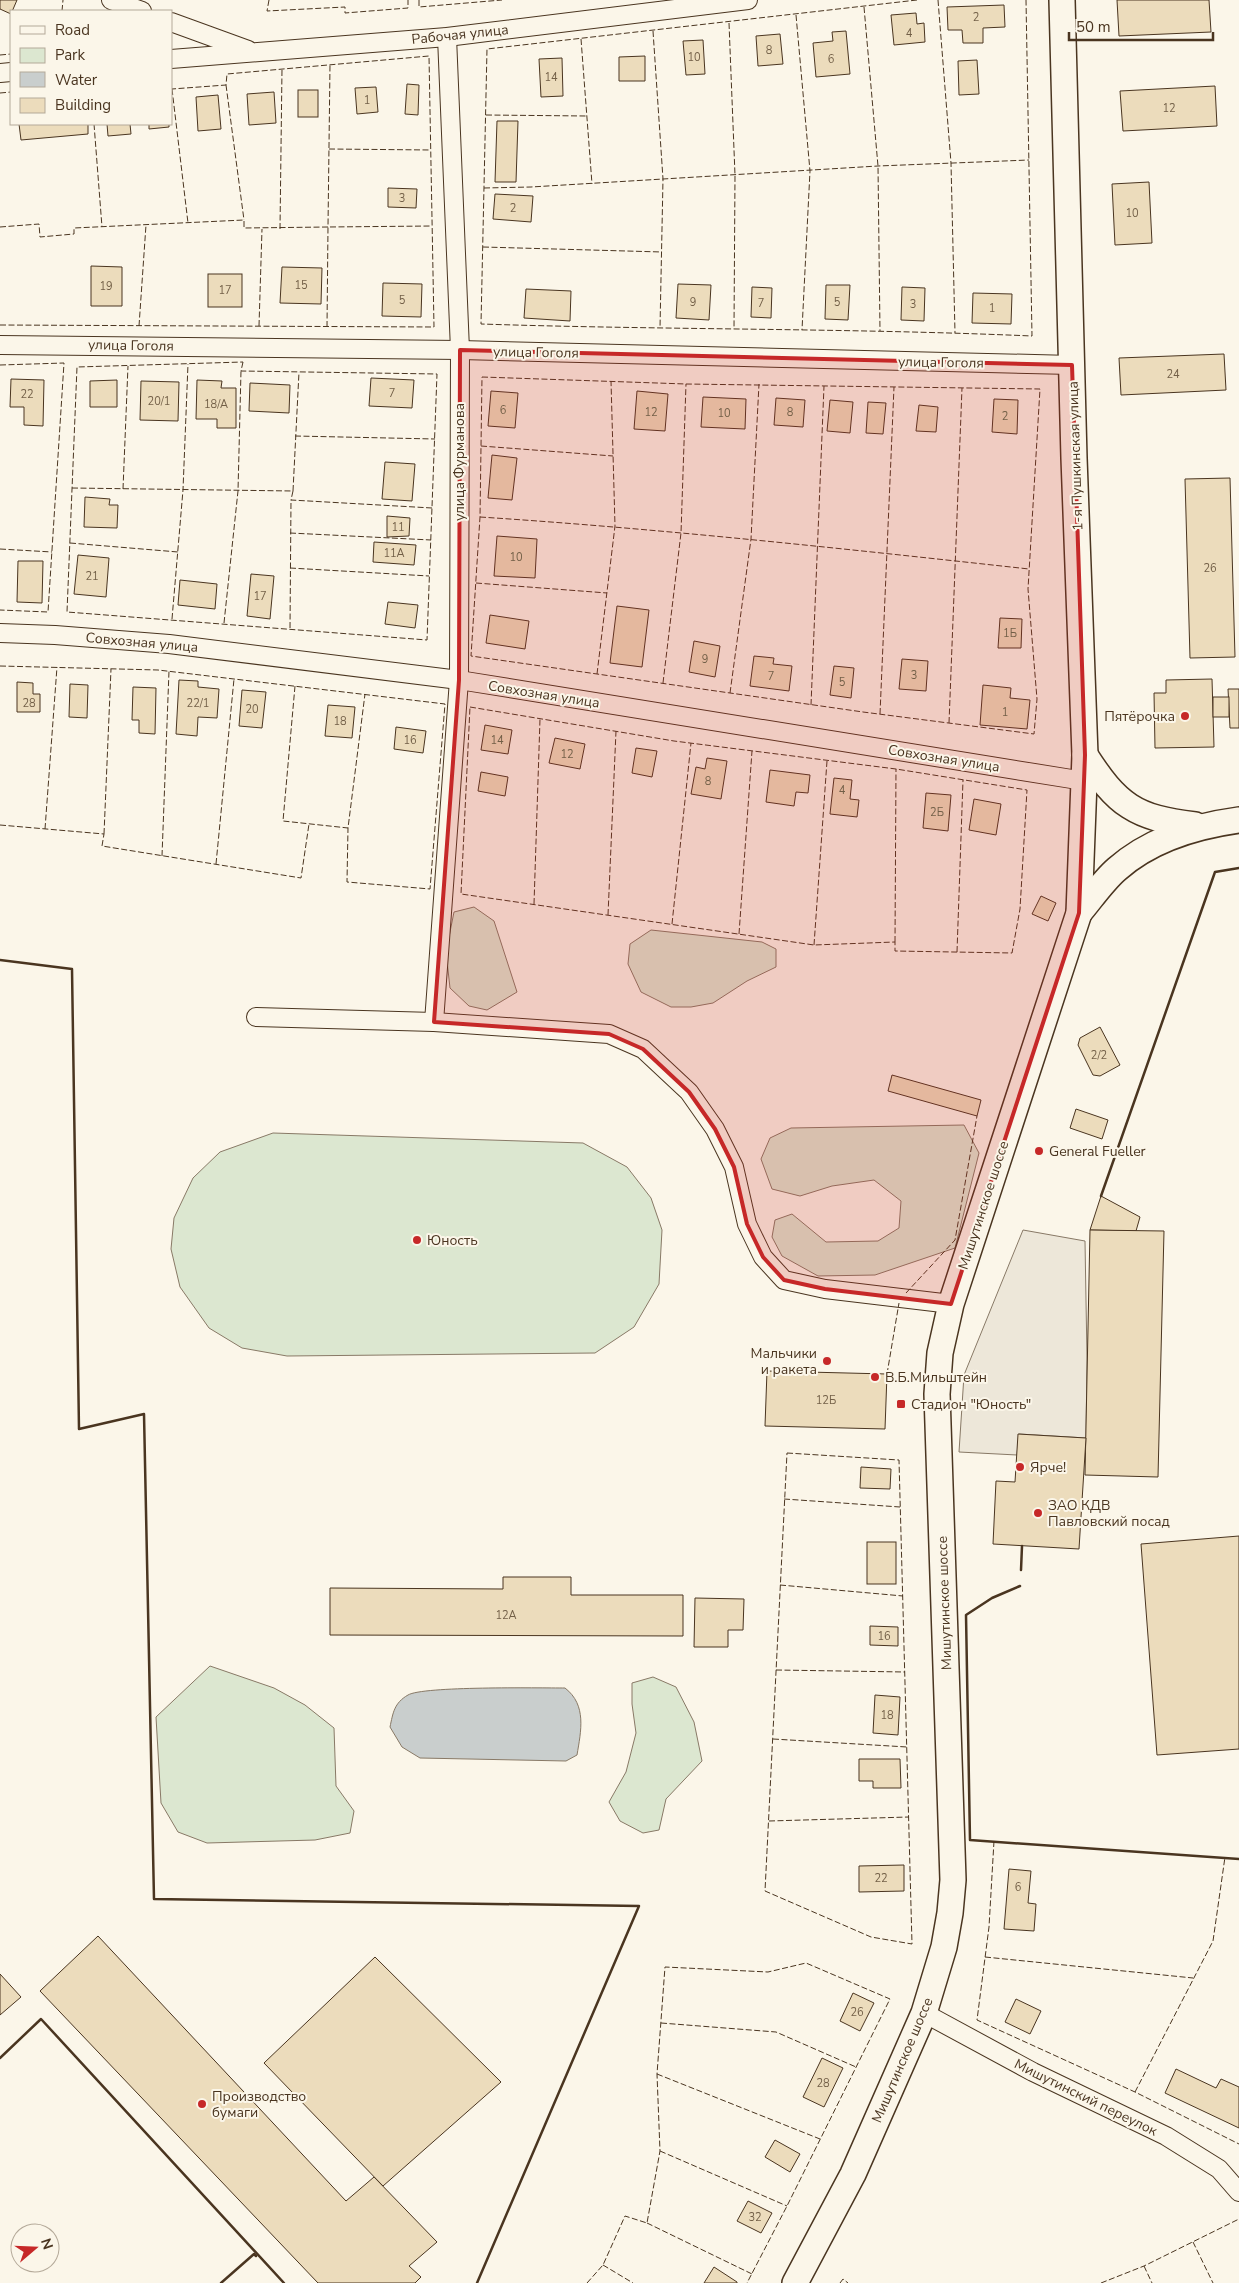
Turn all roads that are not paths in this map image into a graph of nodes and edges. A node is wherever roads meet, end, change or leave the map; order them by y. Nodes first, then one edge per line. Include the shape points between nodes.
1 (111, 0) edge
2 (748, 0) edge
3 (1062, 0) edge
4 (139, 10) edge
5 (172, 22) edge
6 (447, 37) junction
7 (253, 52) junction
8 (172, 59) edge
9 (0, 345) edge
10 (460, 350) junction
11 (1072, 365) junction
12 (0, 633) edge
13 (459, 680) junction
14 (1085, 755) junction
15 (1084, 781) junction
16 (1239, 820) edge
17 (1200, 826) junction
18 (1079, 913) junction
19 (256, 1017) dead end
20 (434, 1022) junction
21 (951, 1304) junction
22 (924, 2013) junction
23 (1239, 2192) edge
24 (795, 2283) edge

1 - 4 street
2 - 6 street, Рабочая улица
3 - 11 main road, 1-я Пушкинская улица
5 - 7 street
6 - 7 street, Рабочая улица
6 - 10 street, улица Фурманова
7 - 8 street, Рабочая улица
9 - 10 street, улица Гоголя
10 - 11 street, улица Гоголя
10 - 13 street, улица Фурманова
11 - 14 main road, 1-я Пушкинская улица
12 - 13 street, Совхозная улица via 55,634 169,644
13 - 15 street, Совхозная улица
13 - 20 street, улица Фурманова
14 - 15 main road, 1-я Пушкинская улица
14 - 17 main road via 1105,786 1128,807 1163,821
15 - 18 main road, 1-я Пушкинская улица
16 - 17 main road
17 - 18 main road via 1158,841 1116,869
18 - 21 main road, Мишутинское шоссе
19 - 20 street
20 - 21 street via 609,1034 643,1049 690,1092 715,1129 734,1167 747,1224 763,1258 784,1280 825,1290
21 - 22 main road, Мишутинское шоссе via 940,1354 937,1394 953,1880 944,1947
22 - 23 street, Мишутинский переулок via 1033,2072 1166,2136 1219,2169
22 - 24 main road, Мишутинское шоссе via 853,2174

